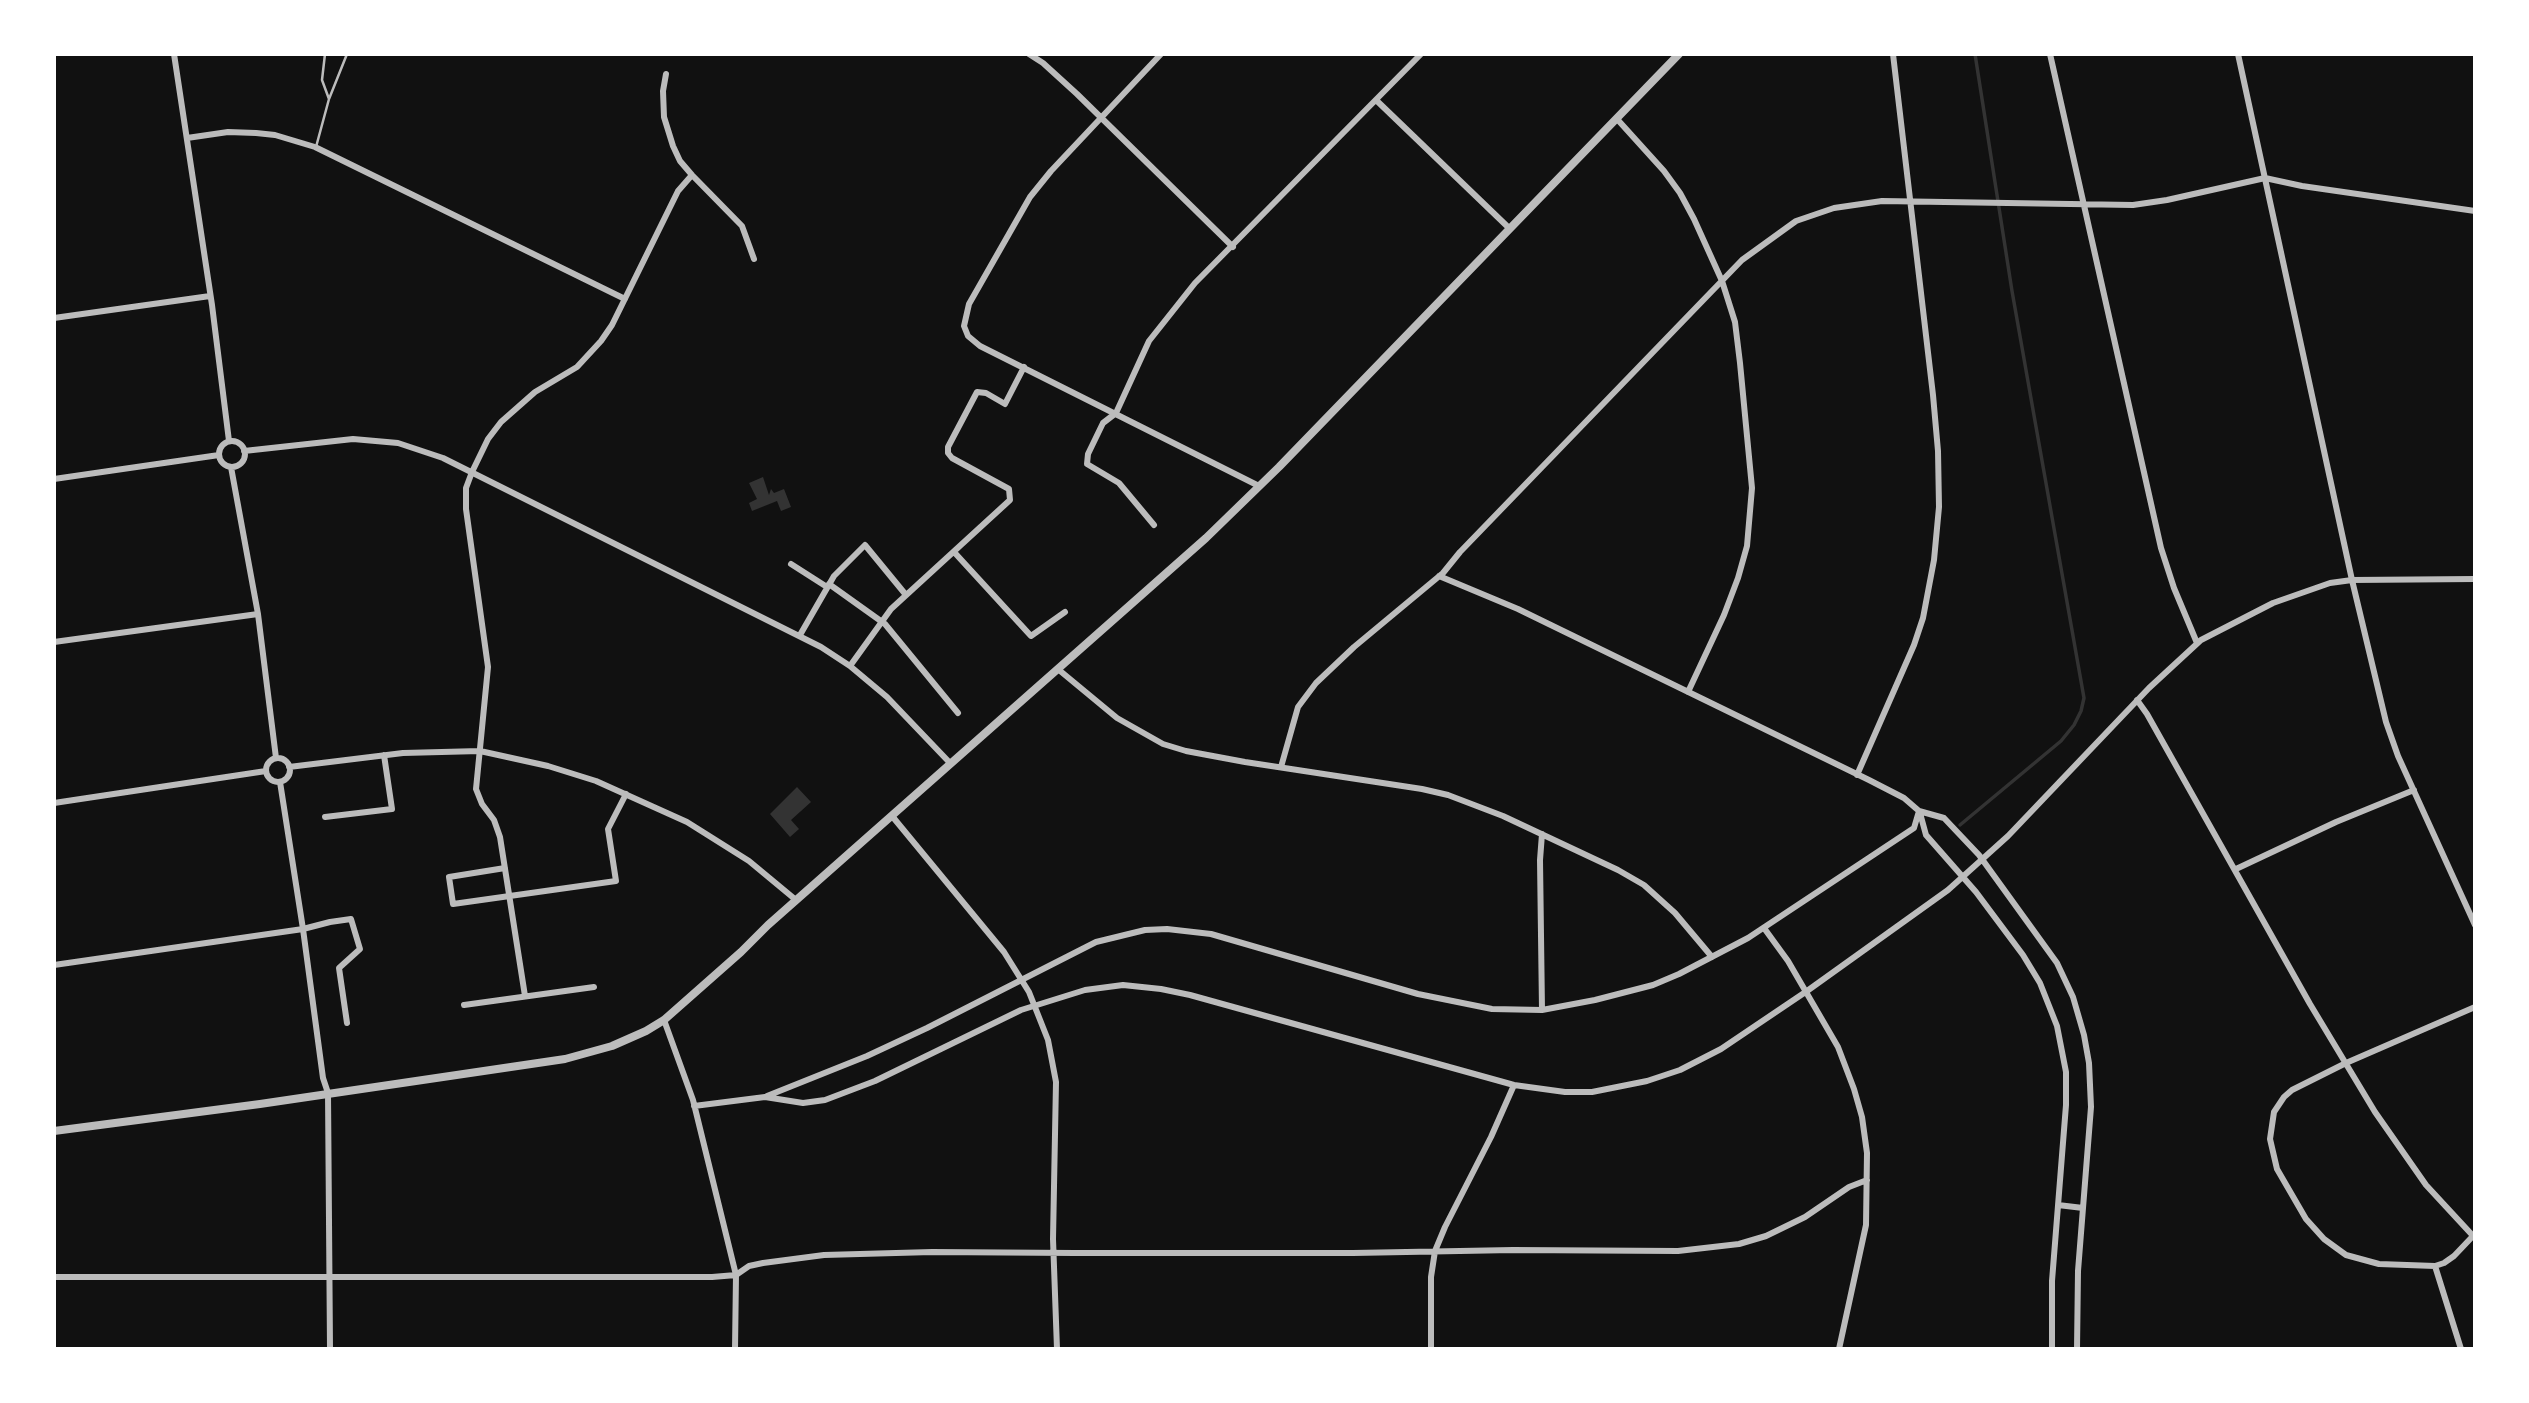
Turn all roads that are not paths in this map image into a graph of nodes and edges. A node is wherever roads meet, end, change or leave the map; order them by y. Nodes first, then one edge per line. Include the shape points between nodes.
1 (174, 54) edge
2 (325, 54) edge
3 (347, 54) edge
4 (1029, 54) edge
5 (1161, 54) edge
6 (1421, 54) edge
7 (1679, 54) edge
8 (1893, 54) edge
9 (2050, 54) edge
10 (2238, 54) edge
11 (666, 74) dead end
12 (328, 99) junction
13 (1376, 100) junction
14 (1101, 118) junction
15 (1617, 119) junction
16 (187, 138) junction
17 (316, 147) junction
18 (692, 175) junction
19 (2265, 178) junction
20 (1910, 200) junction
21 (2083, 205) junction
22 (2475, 211) edge
23 (1509, 228) junction
24 (1233, 247) junction
25 (754, 259) dead end
26 (1722, 281) junction
27 (210, 296) junction
28 (625, 299) junction
29 (54, 318) edge
30 (1024, 367) junction
31 (1116, 413) junction
32 (229, 441) junction
33 (244, 451) junction
34 (219, 455) junction
35 (232, 467) junction
36 (472, 472) junction
37 (54, 479) edge
38 (1259, 486) junction
39 (1154, 525) dead end
40 (954, 552) junction
41 (791, 564) dead end
42 (1439, 576) junction
43 (2475, 579) edge
44 (2352, 580) junction
45 (828, 586) junction
46 (906, 595) junction
47 (1065, 612) dead end
48 (258, 614) junction
49 (881, 621) junction
50 (800, 635) junction
51 (54, 642) edge
52 (2197, 643) junction
53 (850, 666) junction
54 (1059, 670) junction
55 (1688, 692) junction
56 (2137, 700) junction
57 (958, 713) dead end
58 (480, 751) junction
59 (384, 755) junction
60 (276, 758) junction
61 (951, 764) junction
62 (1281, 766) junction
63 (289, 767) junction
64 (266, 771) junction
65 (1857, 775) junction
66 (280, 782) junction
67 (2414, 790) junction
68 (626, 793) junction
69 (54, 803) edge
70 (1919, 811) junction
71 (892, 816) junction
72 (325, 817) dead end
73 (1542, 834) junction
74 (1982, 861) junction
75 (505, 868) junction
76 (2236, 869) junction
77 (1963, 878) junction
78 (510, 895) junction
79 (796, 900) junction
80 (2475, 925) edge
81 (1764, 928) junction
82 (303, 929) junction
83 (1712, 957) junction
84 (54, 965) edge
85 (1021, 979) junction
86 (594, 987) dead end
87 (1807, 991) junction
88 (525, 996) junction
89 (464, 1005) dead end
90 (1035, 1005) junction
91 (2475, 1007) edge
92 (1542, 1010) junction
93 (664, 1020) junction
94 (347, 1023) dead end
95 (2346, 1063) junction
96 (1514, 1085) junction
97 (328, 1094) junction
98 (765, 1097) junction
99 (694, 1106) junction
100 (54, 1131) edge
101 (1867, 1180) junction
102 (2058, 1205) junction
103 (2083, 1208) junction
104 (2474, 1237) edge
105 (1435, 1251) junction
106 (1054, 1253) junction
107 (2435, 1266) junction
108 (736, 1275) junction
109 (54, 1277) edge
110 (330, 1278) junction
111 (330, 1349) edge
112 (734, 1349) edge
113 (1058, 1349) edge
114 (1431, 1349) edge
115 (1839, 1349) edge
116 (2052, 1349) edge
117 (2077, 1349) edge
118 (2461, 1349) edge

1 - 16 street
2 - 12 lane via 323,80
3 - 12 lane
4 - 14 street
5 - 14 street
6 - 13 street
7 - 15 street
8 - 20 street
9 - 21 street
10 - 19 street
11 - 18 street via 663,102 668,133
12 - 17 lane
13 - 23 street
13 - 24 street
14 - 24 street
14 - 30 street via 1030,197 965,317 968,336
15 - 23 street
15 - 26 street via 1680,192
16 - 17 street via 256,133
16 - 27 street
17 - 28 street
18 - 25 street via 741,226
18 - 28 street via 678,191
19 - 21 street via 2167,200
19 - 22 street
19 - 44 street
20 - 21 street
20 - 26 street via 1815,212 1742,260
20 - 65 street via 1938,452 1939,507 1930,590 1914,645
21 - 52 street via 2161,548
23 - 38 street
24 - 31 street via 1159,326 1139,358
26 - 42 street
26 - 55 street via 1735,322 1740,363 1752,488 1750,526 1738,579
27 - 29 street
27 - 32 street
28 - 36 street via 588,357 517,405 501,422
30 - 31 street
30 - 40 street via 1005,404 977,392 948,447 952,458 1009,489 1010,499
31 - 38 street
31 - 39 street via 1103,423 1087,464 1119,483
32 - 33 street via 240,444
32 - 34 street
33 - 35 street via 242,462
33 - 36 street via 372,439 423,450
34 - 35 street via 221,462
34 - 37 street
35 - 48 street
36 - 50 street
36 - 58 street via 466,509 488,667
38 - 54 street
40 - 46 street
40 - 47 street via 1031,635
41 - 45 street
42 - 55 street
42 - 62 street via 1305,695 1291,724
43 - 44 street
44 - 52 street via 2273,603
44 - 67 street via 2386,722
45 - 46 street via 865,545
45 - 49 street
45 - 50 street
46 - 49 street
48 - 51 street
48 - 60 street
49 - 53 street
49 - 57 street
50 - 53 street
52 - 56 street
53 - 61 street via 887,697
54 - 61 street
54 - 62 street via 1117,718 1163,744
55 - 65 street
56 - 74 street
56 - 76 street
58 - 59 street
58 - 68 street via 567,771
58 - 75 street via 476,789 497,826
59 - 63 street
59 - 72 street via 392,809
60 - 63 street
60 - 64 street
61 - 71 street
62 - 73 street via 1448,795
63 - 66 street via 287,778
64 - 66 street via 272,781
64 - 69 street
65 - 70 street via 1904,798
66 - 82 street
67 - 76 street
67 - 80 street
68 - 78 street via 608,829 616,881
68 - 79 street via 710,835
70 - 74 street via 1944,818
70 - 77 street via 1926,835
70 - 81 street via 1914,828
71 - 79 street
71 - 85 street via 979,920
73 - 83 street via 1644,885
73 - 92 street
74 - 77 street
74 - 103 street via 2057,962 2081,1021 2091,1107
75 - 78 street
75 - 78 street via 449,877 453,904
76 - 95 street
77 - 87 street
77 - 102 street via 2024,955 2057,1026 2066,1072
78 - 88 street
79 - 93 street
81 - 83 street
81 - 87 street
82 - 84 street
82 - 94 street via 351,919 360,948 339,968
82 - 97 street
83 - 92 street via 1653,985
85 - 90 street
85 - 92 street via 1096,942 1167,929 1211,934 1459,1003
85 - 98 street via 867,1056
86 - 88 street
87 - 96 street via 1721,1049 1647,1081 1592,1092
87 - 101 street via 1838,1047 1854,1089 1867,1153
88 - 89 street
90 - 96 street via 1109,986 1161,989
90 - 98 street via 841,1095 803,1103
90 - 106 street via 1056,1082
91 - 95 street
93 - 97 street via 583,1055
93 - 99 street
95 - 104 street via 2408,1161
95 - 107 street via 2292,1090 2278,1104 2270,1139 2277,1169 2306,1219 2336,1248 2362,1261
96 - 105 street
97 - 100 street
97 - 110 street
98 - 99 street
99 - 108 street
101 - 105 street via 1780,1230 1739,1244 1678,1251
101 - 115 street via 1866,1225
102 - 103 street
102 - 116 street
103 - 117 street
104 - 107 street
105 - 106 street
105 - 114 street
106 - 108 street via 824,1255 749,1266
106 - 113 street
107 - 118 street
108 - 110 street
108 - 112 street
109 - 110 street
110 - 111 street

